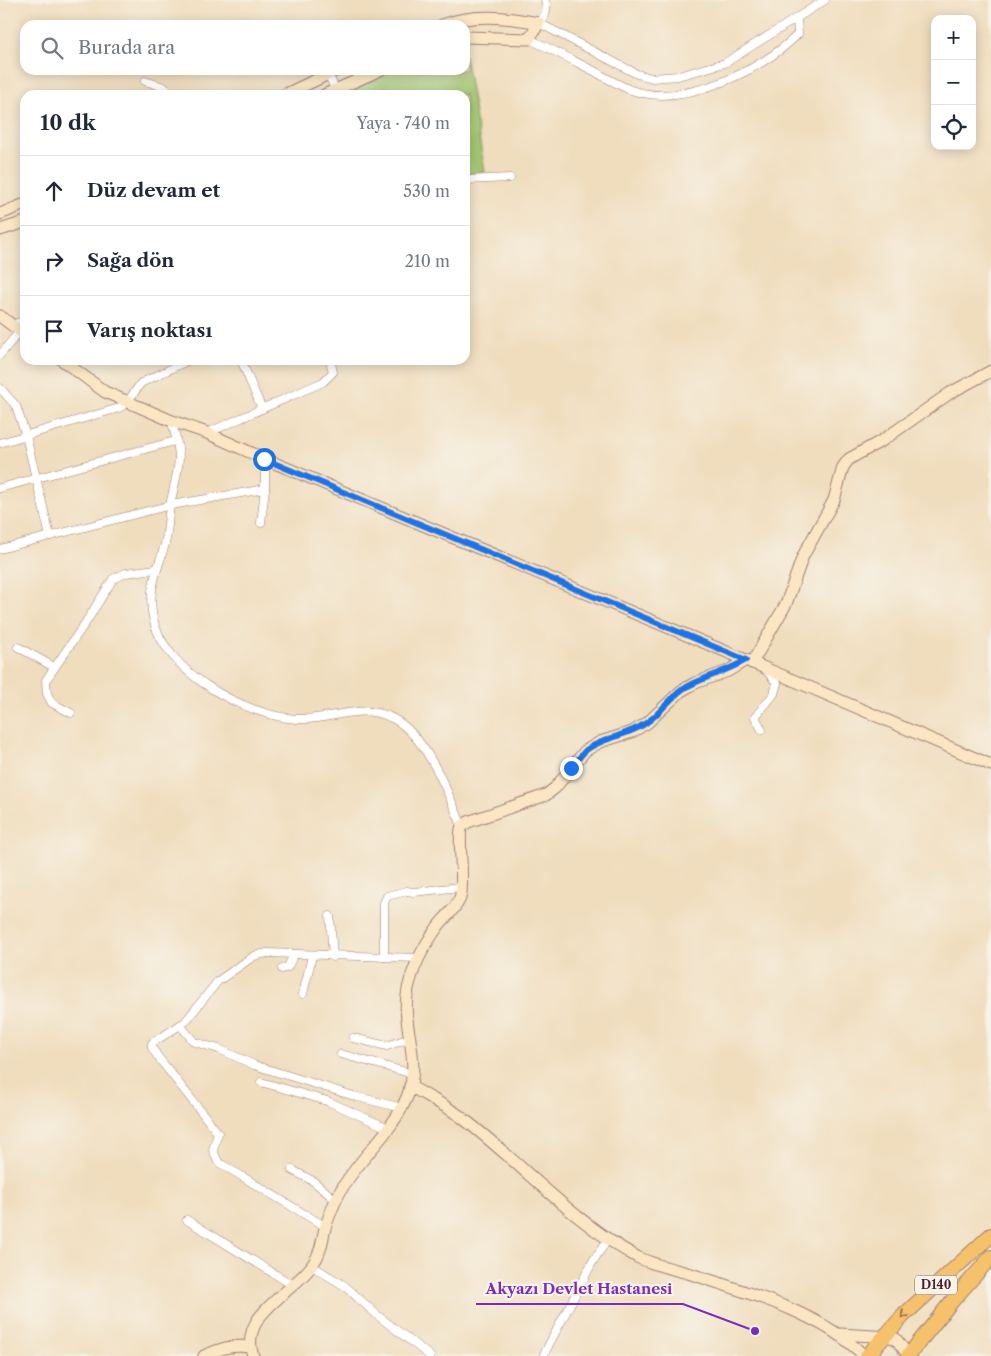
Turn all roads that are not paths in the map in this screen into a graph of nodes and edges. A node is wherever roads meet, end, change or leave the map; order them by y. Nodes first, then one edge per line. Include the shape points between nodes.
1 (545, 0) edge
2 (825, 0) edge
3 (797, 18) junction
4 (460, 20) edge
5 (539, 23) junction
6 (470, 37) edge
7 (529, 39) junction
8 (326, 75) edge
9 (333, 75) edge
10 (371, 75) edge
11 (145, 80) dead end
12 (167, 90) edge
13 (294, 90) edge
14 (336, 90) edge
15 (343, 90) edge
16 (510, 178) dead end
17 (470, 180) edge
18 (20, 206) edge
19 (0, 214) edge
20 (20, 224) edge
21 (0, 230) edge
22 (0, 316) edge
23 (19, 331) edge
24 (0, 355) edge
25 (69, 365) edge
26 (179, 365) edge
27 (243, 365) edge
28 (331, 365) edge
29 (991, 371) edge
30 (0, 388) edge
31 (128, 401) junction
32 (262, 409) junction
33 (172, 421) junction
34 (207, 432) junction
35 (26, 436) junction
36 (175, 441) junction
37 (0, 443) edge
38 (264, 459) junction
39 (38, 479) junction
40 (0, 488) edge
41 (265, 489) junction
42 (170, 505) junction
43 (261, 523) dead end
44 (50, 536) junction
45 (0, 549) edge
46 (155, 569) junction
47 (18, 647) dead end
48 (749, 661) junction
49 (54, 668) junction
50 (764, 669) junction
51 (71, 713) dead end
52 (762, 730) dead end
53 (991, 765) edge
54 (462, 826) junction
55 (460, 887) junction
56 (330, 916) dead end
57 (293, 956) junction
58 (312, 956) junction
59 (333, 957) junction
60 (384, 957) junction
61 (418, 958) junction
62 (282, 970) dead end
63 (303, 994) dead end
64 (180, 1025) junction
65 (353, 1038) dead end
66 (410, 1038) junction
67 (341, 1054) dead end
68 (413, 1074) junction
69 (261, 1082) dead end
70 (410, 1086) junction
71 (402, 1108) junction
72 (388, 1128) junction
73 (292, 1170) dead end
74 (337, 1200) junction
75 (187, 1220) dead end
76 (326, 1227) junction
77 (991, 1235) edge
78 (609, 1238) junction
79 (991, 1257) edge
80 (312, 1266) junction
81 (291, 1284) junction
82 (838, 1334) junction
83 (884, 1337) junction
84 (251, 1351) edge
85 (908, 1355) edge
86 (204, 1356) edge
87 (430, 1356) edge
88 (543, 1356) edge
89 (866, 1356) edge

1 - 5 street via 545,16
2 - 3 street
3 - 5 street via 725,63 678,76 652,78 622,67
3 - 7 street via 798,34 757,64 732,79 681,93 651,95 632,90
4 - 5 street via 487,18
5 - 7 street
6 - 7 street
8 - 13 street
9 - 14 street
10 - 15 street
11 - 12 street
16 - 17 street
18 - 19 street
20 - 21 street
22 - 23 street
23 - 24 street
25 - 31 street via 105,392
26 - 31 street via 141,384
27 - 32 street
28 - 32 street via 330,378
29 - 48 street via 950,393 883,440 849,459 843,467 834,500 803,556 786,604
30 - 35 street via 16,406
31 - 33 street
31 - 35 street via 119,408
32 - 34 street
33 - 34 street
33 - 36 street
34 - 38 street
35 - 37 street
35 - 39 street
36 - 39 street
36 - 42 street via 179,456
38 - 41 street
38 - 48 street
39 - 40 street
39 - 44 street
41 - 42 street
41 - 43 street
42 - 44 street
42 - 46 street via 165,544
44 - 45 street
46 - 49 street via 126,573 113,579
46 - 54 street via 151,589 153,618 161,640 174,658 200,682 232,699 298,719 359,712 381,713 396,719 429,756
47 - 49 street
48 - 50 street
48 - 54 street via 695,683 681,691 647,723 585,751 556,788 546,795
49 - 51 street via 46,680 46,694 52,703
50 - 52 street via 777,683 774,694 755,717
50 - 53 street
54 - 55 street
55 - 60 street via 407,890 387,896 384,903
55 - 61 street via 455,907
56 - 59 street
57 - 58 street
57 - 62 street via 288,967
57 - 64 street via 266,953 254,956 218,981
58 - 59 street
58 - 63 street
59 - 60 street
60 - 61 street
61 - 66 street via 408,988 405,1012
64 - 71 street via 194,1042 354,1096
64 - 76 street via 155,1038 152,1048 218,1133 213,1150 218,1162
65 - 66 street via 387,1046
66 - 68 street
67 - 68 street
68 - 70 street
69 - 72 street via 328,1101
70 - 71 street
70 - 78 street via 464,1119
71 - 72 street
72 - 74 street via 356,1167
73 - 74 street
74 - 76 street
75 - 81 street
76 - 80 street
77 -> 83 highway, D140 via 904,1314
78 - 82 street via 638,1258 744,1291
78 - 88 street via 593,1260
79 - 85 highway, D140
80 - 81 street
80 - 87 street via 345,1286
81 - 84 street via 255,1324 250,1335
82 - 83 street
82 - 89 street
83 - 85 street via 896,1339
83 - 89 highway, D140
84 - 86 street via 240,1345

